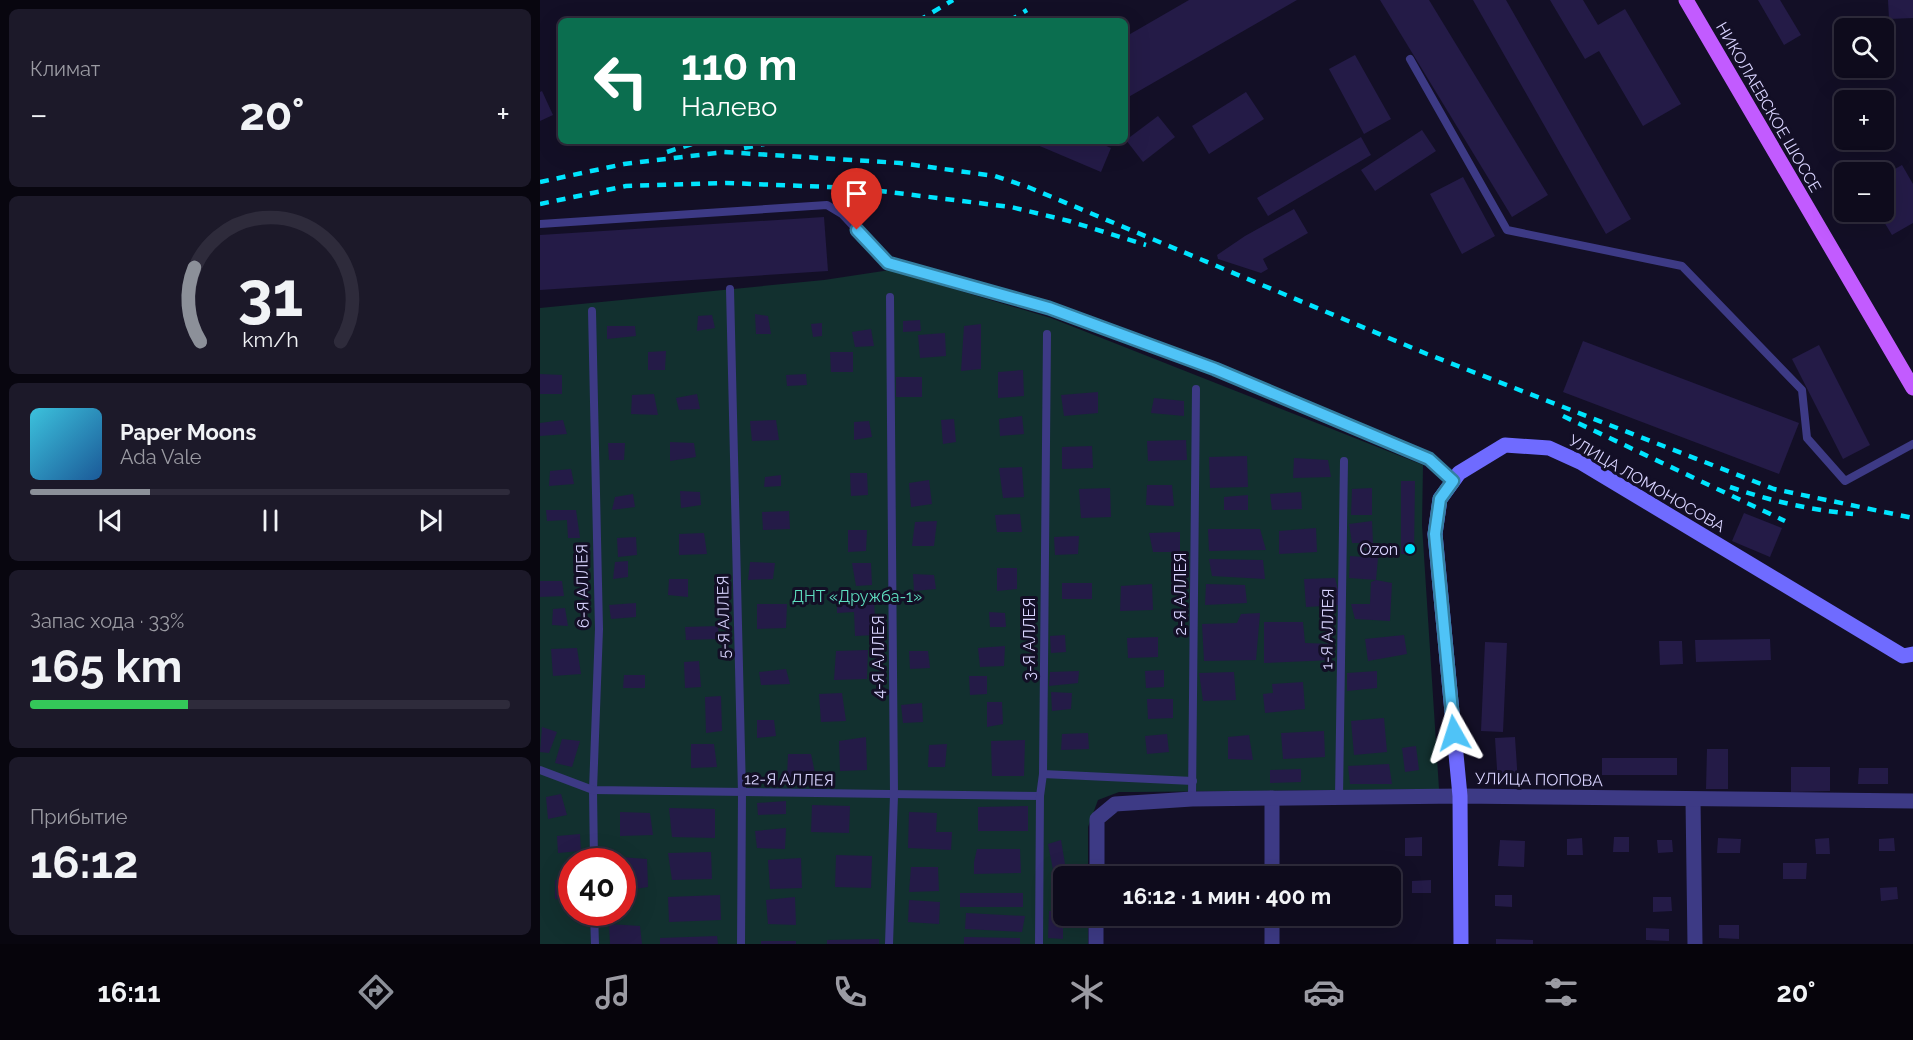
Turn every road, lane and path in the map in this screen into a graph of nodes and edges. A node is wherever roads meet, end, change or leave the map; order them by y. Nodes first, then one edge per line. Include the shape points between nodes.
1 (1686, 0) edge
2 (1410, 59) dead end
3 (540, 224) edge
4 (730, 289) dead end
5 (890, 297) dead end
6 (592, 311) dead end
7 (1047, 334) dead end
8 (1913, 388) edge
9 (1196, 389) dead end
10 (1913, 444) edge
11 (1344, 461) dead end
12 (1453, 481) junction
13 (1910, 657) edge
14 (540, 770) edge
15 (1043, 774) junction
16 (1193, 781) junction
17 (593, 790) junction
18 (742, 793) junction
19 (894, 795) junction
20 (1041, 796) junction
21 (1339, 796) junction
22 (1460, 796) junction
23 (1272, 798) junction
24 (1192, 799) junction
25 (1693, 800) junction
26 (1913, 801) edge
27 (594, 848) edge
28 (1097, 866) edge
29 (1272, 866) edge
30 (594, 926) edge
31 (1096, 926) edge
32 (1272, 926) edge
33 (595, 944) edge
34 (741, 944) edge
35 (889, 944) edge
36 (1039, 944) edge
37 (1096, 944) edge
38 (1272, 944) edge
39 (1461, 944) edge
40 (1695, 944) edge

1 - 8 main road, НИКОЛАЕВСКОЕ ШОССЕ
2 - 10 lane via 1507,230 1682,266 1802,390 1807,438 1845,481
3 - 12 lane via 827,205 842,214 888,263 1049,308 1215,369 1429,459
4 - 18 lane, 5-Я АЛЛЕЯ
5 - 19 lane, 4-Я АЛЛЕЯ
6 - 17 lane, 6-Я АЛЛЕЯ via 598,628
7 - 15 lane, 3-Я АЛЛЕЯ
9 - 16 lane, 2-Я АЛЛЕЯ
11 - 21 lane, 1-Я АЛЛЕЯ
12 - 13 street, УЛИЦА ЛОМОНОСОВА via 1459,473 1505,445 1549,448
12 - 22 street, УЛИЦА ЛОМОНОСОВА via 1440,499 1435,534
14 - 17 lane, 12-Я АЛЛЕЯ
15 - 16 lane
15 - 20 lane, 3-Я АЛЛЕЯ
16 - 24 lane, 2-Я АЛЛЕЯ
17 - 18 lane, 12-Я АЛЛЕЯ
17 - 27 lane, 6-Я АЛЛЕЯ
18 - 19 lane, 12-Я АЛЛЕЯ
18 - 34 lane, 5-Я АЛЛЕЯ
19 - 20 lane, 12-Я АЛЛЕЯ
19 - 35 lane, 4-Я АЛЛЕЯ
20 - 36 lane, 3-Я АЛЛЕЯ
21 - 22 street, УЛИЦА ПОПОВА
21 - 23 street, УЛИЦА ПОПОВА
22 - 25 street, УЛИЦА ПОПОВА
22 - 39 street, УЛИЦА ЛОМОНОСОВА
23 - 24 street, УЛИЦА ПОПОВА
23 - 29 street
24 - 28 street, УЛИЦА ПОПОВА via 1115,804 1097,819
25 - 26 street, УЛИЦА ПОПОВА
25 - 40 street
30 - 33 lane
31 - 37 street
32 - 38 street

